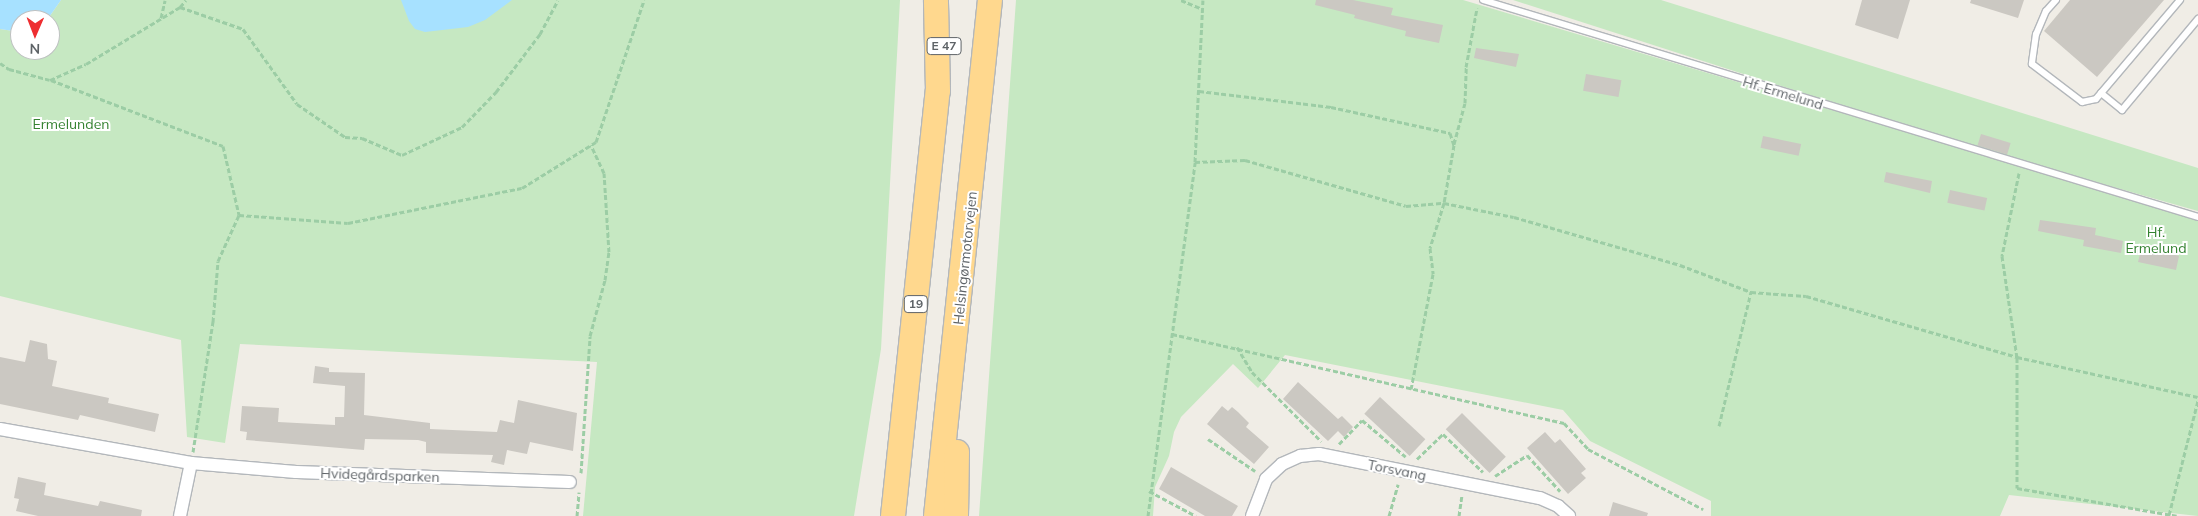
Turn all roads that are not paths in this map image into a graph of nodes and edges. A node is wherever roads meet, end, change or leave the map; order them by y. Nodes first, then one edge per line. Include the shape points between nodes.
1 (936, 0) edge
2 (949, 0) edge
3 (990, 0) edge
4 (1483, 0) edge
5 (2056, 0) edge
6 (2180, 0) edge
7 (2198, 19) edge
8 (938, 91) junction
9 (2101, 93) junction
10 (2198, 217) edge
11 (959, 318) junction
12 (0, 429) edge
13 (191, 463) junction
14 (570, 482) dead end
15 (180, 516) edge
16 (893, 516) edge
17 (936, 516) edge
18 (956, 516) edge
19 (1252, 516) edge
20 (1569, 516) edge

1 - 8 highway, 19
2 - 8 highway, E 47
3 - 11 highway, Helsingørmotorvejen
4 - 10 lane, Hf. Ermelund
5 - 9 lane via 2046,11 2036,34 2032,64 2082,102 2096,99
6 - 9 lane
7 - 9 lane via 2122,110
8 - 16 highway, 19
11 - 17 highway, Helsingørmotorvejen
11 - 18 highway
12 - 13 street, Hvidegårdsparken
13 - 14 street, Hvidegårdsparken via 296,472
13 - 15 street
19 - 20 street, Torsvang via 1266,479 1282,464 1320,448 1402,471 1540,498 1558,506

